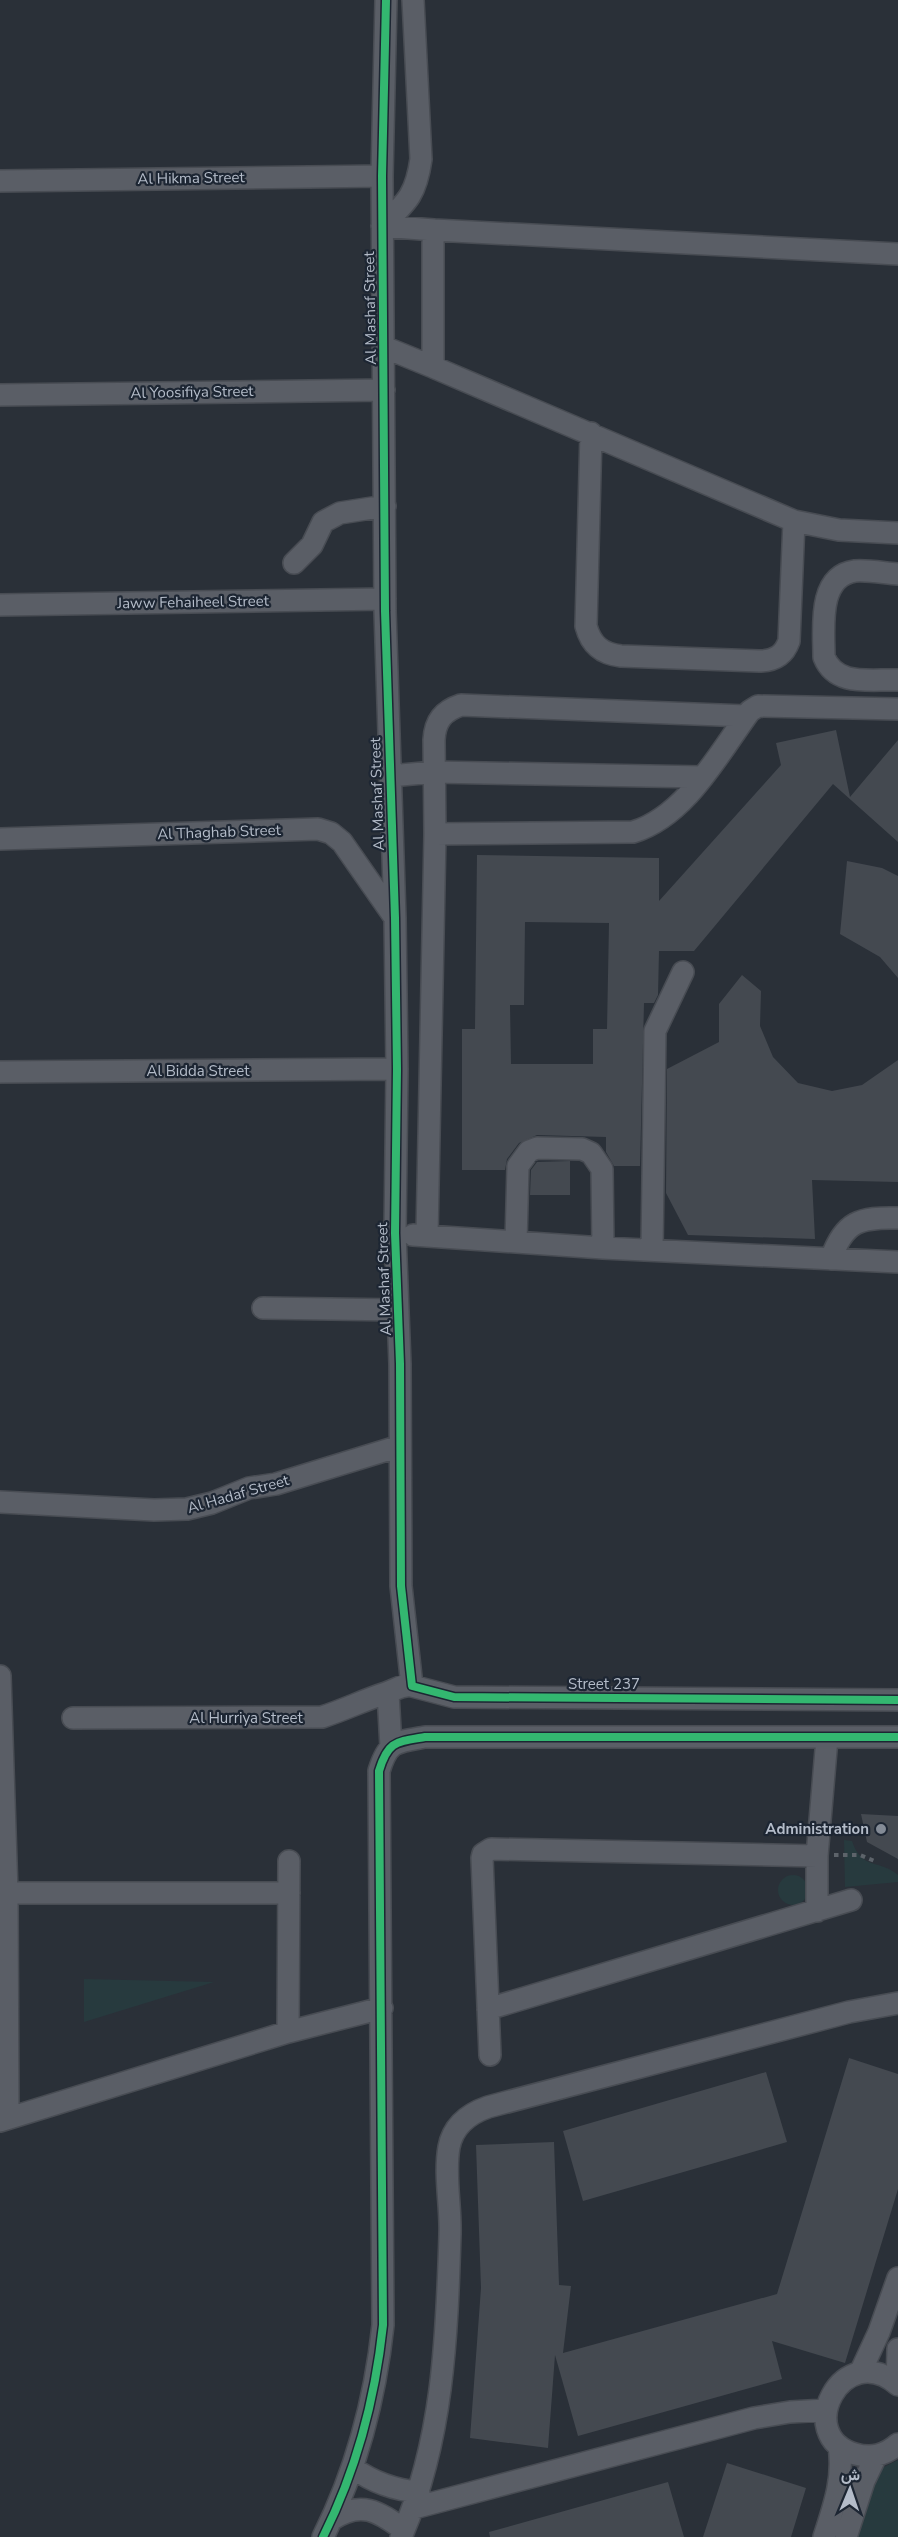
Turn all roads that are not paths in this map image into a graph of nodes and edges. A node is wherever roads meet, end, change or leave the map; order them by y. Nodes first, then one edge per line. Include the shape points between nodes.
1 (386, 0) edge
2 (413, 0) edge
3 (382, 176) junction
4 (0, 180) edge
5 (382, 226) junction
6 (434, 230) junction
7 (898, 254) edge
8 (384, 347) junction
9 (433, 367) junction
10 (384, 390) junction
11 (0, 395) edge
12 (591, 433) junction
13 (385, 506) junction
14 (794, 521) junction
15 (898, 533) edge
16 (294, 563) dead end
17 (898, 573) edge
18 (385, 599) junction
19 (0, 605) edge
20 (898, 680) edge
21 (898, 710) edge
22 (746, 716) junction
23 (434, 772) junction
24 (390, 776) junction
25 (703, 777) junction
26 (435, 834) junction
27 (0, 839) edge
28 (395, 918) junction
29 (683, 972) dead end
30 (397, 1070) junction
31 (0, 1072) edge
32 (898, 1218) edge
33 (395, 1233) junction
34 (427, 1236) junction
35 (516, 1242) junction
36 (603, 1248) junction
37 (652, 1250) junction
38 (831, 1259) junction
39 (898, 1262) edge
40 (263, 1308) dead end
41 (398, 1310) junction
42 (400, 1446) junction
43 (0, 1502) edge
44 (0, 1676) edge
45 (412, 1686) junction
46 (388, 1693) junction
47 (898, 1701) edge
48 (73, 1718) dead end
49 (827, 1737) junction
50 (898, 1737) edge
51 (803, 1739) junction
52 (391, 1747) junction
53 (811, 1855) junction
54 (289, 1861) dead end
55 (7, 1893) junction
56 (289, 1893) junction
57 (851, 1900) dead end
58 (817, 1911) junction
59 (898, 2003) edge
60 (382, 2008) junction
61 (488, 2009) junction
62 (288, 2032) junction
63 (490, 2055) dead end
64 (4, 2119) edge
65 (898, 2278) edge
66 (898, 2349) edge
67 (860, 2373) junction
68 (898, 2385) edge
69 (826, 2410) junction
70 (898, 2444) edge
71 (839, 2446) junction
72 (876, 2456) junction
73 (353, 2468) junction
74 (417, 2500) junction
75 (327, 2529) edge
76 (403, 2533) edge
77 (824, 2537) edge
78 (846, 2537) edge

1 - 3 street, Al Mashaf Street
2 - 5 street via 421,159 417,186 406,204
3 - 4 street, Al Hikma Street
3 - 5 street, Al Mashaf Street
5 - 6 street
5 - 8 street, Al Mashaf Street
6 - 7 street
6 - 9 street
8 - 9 street
8 - 10 street, Al Mashaf Street
9 - 12 street
10 - 11 street, Al Yoosifiya Street
10 - 13 street, Al Mashaf Street
12 - 14 street
12 - 14 street via 586,626 602,651 621,656 759,662 775,659 789,641
13 - 16 street via 340,513 323,522 312,545
13 - 18 street, Al Mashaf Street
14 - 15 street via 839,530
17 - 20 street via 855,571 833,584 827,595 824,657 835,674 844,678
18 - 19 street, Jaww Fehaiheel Street
18 - 24 street, Al Mashaf Street
21 - 22 street via 762,705
22 - 23 street via 461,705 445,713 435,728
22 - 25 street
23 - 24 street
23 - 25 street
23 - 26 street
24 - 28 street, Al Mashaf Street
25 - 26 street via 664,817 633,832
26 - 34 street
27 - 28 street, Al Thaghab Street via 318,829 342,842
28 - 30 street, Al Mashaf Street
29 - 37 street via 655,1031
30 - 31 street, Al Bidda Street
30 - 33 street, Al Mashaf Street
32 - 38 street via 858,1221 838,1240
33 - 34 street
33 - 41 street, Al Mashaf Street
34 - 35 street
35 - 36 street
35 - 36 street via 518,1166 522,1158 537,1148 582,1149 591,1153 602,1169
36 - 37 street
37 - 38 street
38 - 39 street
40 - 41 street
41 - 42 street, Al Mashaf Street
42 - 43 street, Al Hadaf Street via 188,1509
42 - 45 street, Al Mashaf Street via 401,1586
44 - 55 street
45 - 46 street, Al Hurriya Street
45 - 47 street, Street 237 via 454,1697
46 - 48 street, Al Hurriya Street via 322,1717
46 - 52 street
49 - 50 street
49 - 51 street
49 - 53 street
51 - 52 street via 425,1737
51 - 53 street via 810,1771
52 - 60 street via 384,1753 379,1771
53 - 58 street
53 - 61 street via 491,1849 482,1858
54 - 56 street
55 - 56 street
55 - 64 street
56 - 62 street
57 - 58 street
58 - 61 street
59 - 74 street via 866,2008 488,2107 466,2117 449,2148 450,2231 442,2377
60 - 62 street
60 - 73 street via 383,2325 369,2416
61 - 63 street
62 - 64 street
65 - 67 street
66 - 68 street
67 - 68 street via 886,2376
67 - 69 street via 837,2386
69 - 71 street via 826,2423
69 - 74 street via 754,2418
70 - 72 street
71 - 72 street via 863,2457
71 - 77 street via 840,2487
72 - 78 street
73 - 74 street
73 - 75 street
74 - 76 street
75 - 76 street via 353,2510 365,2509 377,2512

